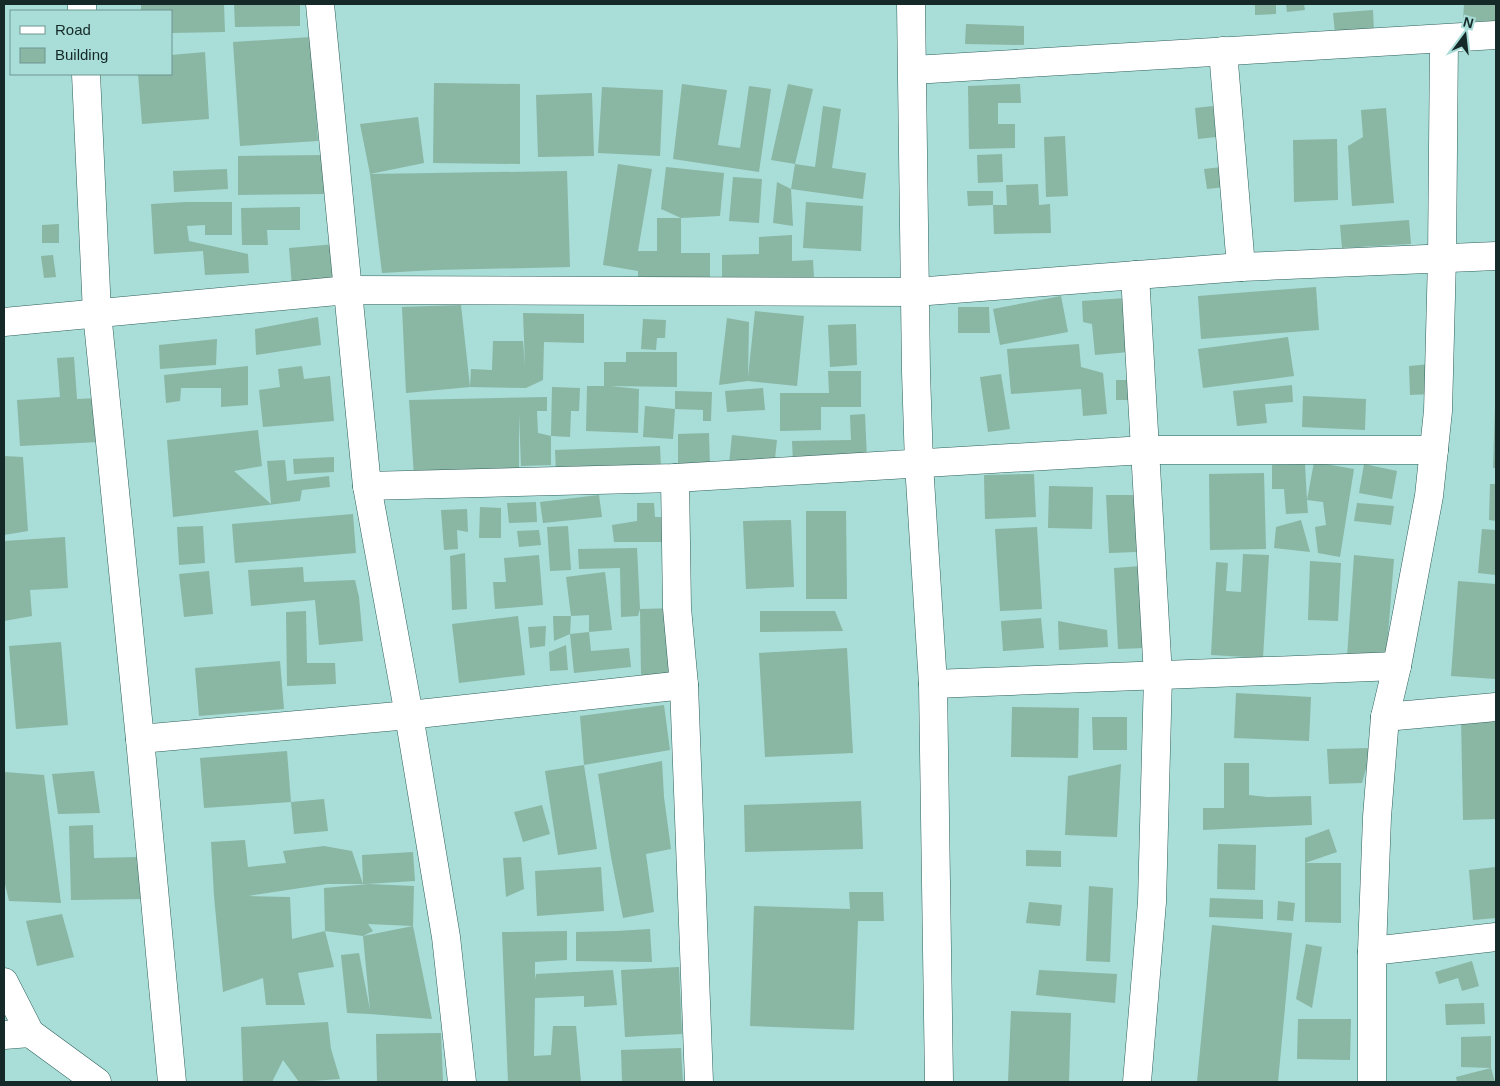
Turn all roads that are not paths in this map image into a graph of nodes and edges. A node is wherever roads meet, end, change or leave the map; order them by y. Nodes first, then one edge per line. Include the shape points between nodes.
1 (320, 4) edge
2 (911, 4) edge
3 (1496, 35) edge
4 (1444, 39) junction
5 (1223, 51) junction
6 (913, 70) junction
7 (86, 75) edge
8 (1496, 256) edge
9 (1442, 258) junction
10 (1241, 267) junction
11 (1134, 275) junction
12 (348, 290) junction
13 (915, 292) junction
14 (97, 313) junction
15 (4, 322) edge
16 (1145, 450) junction
17 (1434, 450) junction
18 (919, 464) junction
19 (675, 478) junction
20 (367, 486) junction
21 (1397, 666) junction
22 (1158, 676) junction
23 (933, 684) junction
24 (684, 685) junction
25 (1496, 707) edge
26 (409, 715) junction
27 (1385, 717) junction
28 (140, 739) junction
29 (1496, 937) edge
30 (1372, 951) junction
31 (4, 982) edge
32 (30, 1033) junction
33 (4, 1036) edge
34 (97, 1082) edge
35 (172, 1082) edge
36 (462, 1082) edge
37 (698, 1082) edge
38 (939, 1082) edge
39 (1137, 1082) edge
40 (1372, 1082) edge

1 - 12 street
2 - 6 street
3 - 4 street
4 - 5 street
4 - 9 street
5 - 6 street
5 - 10 street
6 - 13 street
7 - 14 street
8 - 9 street
9 - 10 street
9 - 17 street
10 - 11 street
11 - 13 street
11 - 16 street
12 - 13 street
12 - 14 street
12 - 20 street
13 - 18 street
14 - 15 street
14 - 28 street
16 - 17 street
16 - 18 street
16 - 22 street
17 - 21 street via 1429,496
18 - 19 street
18 - 23 street
19 - 20 street
19 - 24 street via 677,608
20 - 26 street
21 - 22 street
21 - 27 street
22 - 23 street
22 - 39 street via 1152,902
23 - 38 street
24 - 26 street
24 - 37 street
25 - 27 street
26 - 28 street
26 - 36 street via 446,937
27 - 30 street
28 - 35 street
29 - 30 street
30 - 40 street
31 - 32 street
32 - 33 street
32 - 34 street

